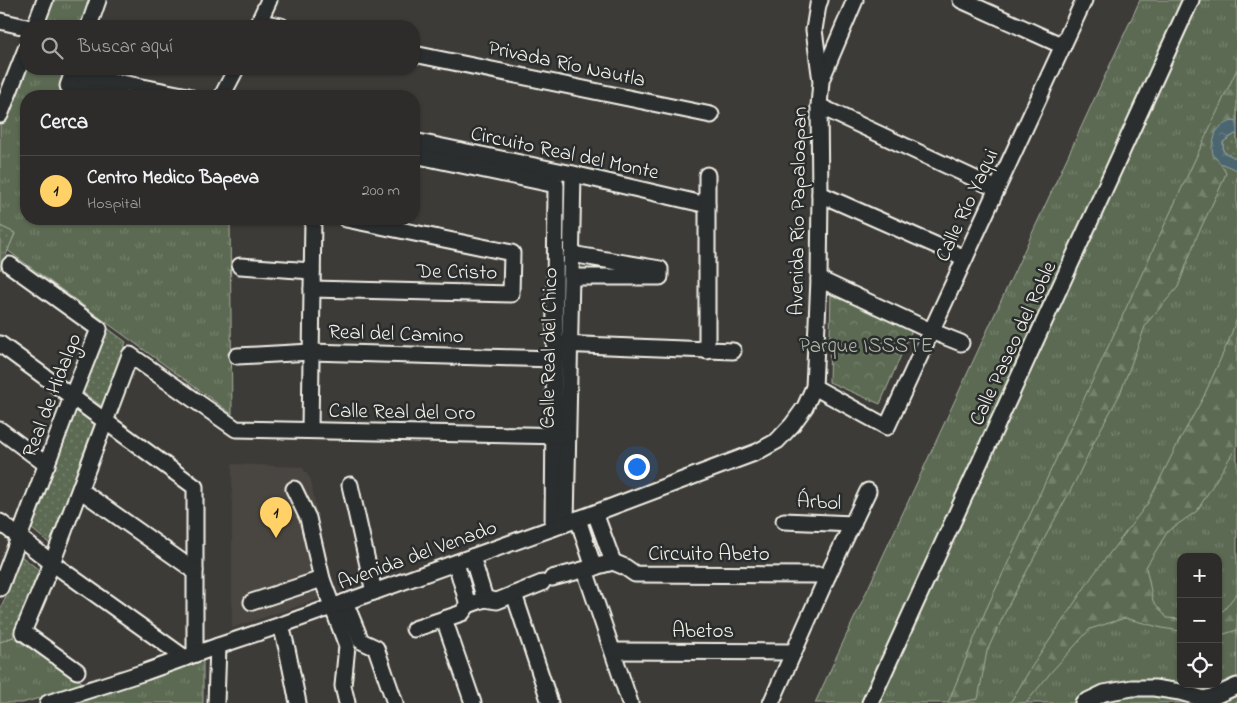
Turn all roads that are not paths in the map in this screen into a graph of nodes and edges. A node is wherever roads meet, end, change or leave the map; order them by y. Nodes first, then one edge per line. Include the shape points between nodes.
1 (45, 0) edge
2 (98, 0) edge
3 (270, 0) edge
4 (854, 0) edge
5 (961, 0) edge
6 (1084, 0) edge
7 (1191, 0) edge
8 (816, 2) edge
9 (37, 20) edge
10 (91, 20) edge
11 (260, 20) edge
12 (0, 21) edge
13 (20, 26) edge
14 (1063, 46) junction
15 (420, 55) edge
16 (20, 64) edge
17 (233, 75) edge
18 (71, 76) edge
19 (821, 81) junction
20 (106, 90) edge
21 (153, 90) edge
22 (225, 90) edge
23 (819, 106) junction
24 (0, 115) edge
25 (711, 115) dead end
26 (420, 142) edge
27 (420, 156) edge
28 (573, 174) junction
29 (707, 175) dead end
30 (997, 189) junction
31 (820, 194) junction
32 (707, 205) junction
33 (313, 225) edge
34 (375, 225) edge
35 (571, 254) junction
36 (965, 258) junction
37 (10, 265) dead end
38 (240, 266) dead end
39 (312, 271) junction
40 (571, 277) junction
41 (819, 279) junction
42 (312, 290) junction
43 (931, 331) junction
44 (961, 343) dead end
45 (0, 344) edge
46 (559, 349) junction
47 (708, 351) junction
48 (733, 351) dead end
49 (311, 352) junction
50 (237, 356) dead end
51 (814, 387) junction
52 (72, 397) junction
53 (106, 422) junction
54 (792, 425) joint
55 (0, 430) edge
56 (310, 430) junction
57 (560, 435) junction
58 (47, 465) junction
59 (350, 485) dead end
60 (294, 489) dead end
61 (80, 490) junction
62 (868, 491) dead end
63 (595, 513) junction
64 (784, 520) dead end
65 (0, 522) edge
66 (566, 523) junction
67 (853, 524) junction
68 (20, 537) junction
69 (472, 557) junction
70 (613, 562) junction
71 (52, 563) junction
72 (456, 563) junction
73 (590, 569) junction
74 (195, 571) junction
75 (828, 574) junction
76 (322, 579) junction
77 (0, 588) edge
78 (374, 592) junction
79 (514, 594) junction
80 (485, 598) junction
81 (252, 602) dead end
82 (338, 604) junction
83 (468, 605) junction
84 (444, 619) junction
85 (281, 625) junction
86 (414, 629) dead end
87 (354, 644) junction
88 (218, 646) junction
89 (612, 651) junction
90 (794, 652) junction
91 (190, 656) junction
92 (77, 671) dead end
93 (1237, 686) edge
94 (1207, 701) edge
95 (48, 703) edge
96 (216, 703) edge
97 (298, 703) edge
98 (347, 703) edge
99 (395, 703) edge
100 (473, 703) edge
101 (550, 703) edge
102 (630, 703) edge
103 (771, 703) edge
104 (870, 703) edge
105 (1083, 703) edge

1 - 9 street
2 - 10 street
3 - 11 street
4 - 19 street, Avenida Río Papaloapan
5 - 14 street
6 - 14 street, Calle Río Yaqui
7 - 104 street, Calle Paseo del Roble
8 - 19 street, Avenida Río Papaloapan via 814,30
12 - 13 street
14 - 30 street, Calle Río Yaqui
15 - 25 street, Privada Río Nautla
16 - 24 street
17 - 22 street
18 - 20 street
18 - 21 street
19 - 23 street, Avenida Río Papaloapan
23 - 30 street
23 - 31 street, Avenida Río Papaloapan
26 - 28 street, Circuito Real del Monte
27 - 46 street, Circuito Real del Monte via 556,184
28 - 32 street, Circuito Real del Monte
28 - 35 street, Calle Real del Chico
29 - 32 street
30 - 36 street, Calle Río Yaqui
31 - 36 street
31 - 41 street, Avenida Río Papaloapan
32 - 47 street
33 - 39 street
34 - 42 street, De Cristo via 512,253 511,294
35 - 40 street, Calle Real del Chico
35 - 40 street via 660,269 660,277
36 - 43 street, Calle Río Yaqui
37 - 52 street, Real de Hidalgo via 99,329
38 - 39 street
39 - 42 street
40 - 46 street, Calle Real del Chico
41 - 43 street
41 - 51 street, Avenida Río Papaloapan
42 - 49 street
43 - 44 street
43 - 51 street, Calle Río Yaqui via 887,427
45 - 52 street
46 - 47 street
46 - 49 street, Real del Camino
46 - 57 street, Calle Real del Chico
46 - 57 street, Circuito Real del Monte
47 - 48 street
49 - 50 street, Real del Camino
49 - 56 street
51 - 54 street, Avenida Río Papaloapan
52 - 53 street
52 - 58 street, Real de Hidalgo
53 - 56 street, Calle Real del Oro via 130,355 236,429
53 - 61 street
53 - 74 street via 195,487
54 - 63 street, Avenida del Venado via 777,441 757,452
55 - 58 street
56 - 57 street, Calle Real del Oro
57 - 66 street, Calle Real del Chico
58 - 68 street, Real de Hidalgo
59 - 78 street
60 - 76 street via 308,518
61 - 71 street
61 - 74 street
62 - 67 street
63 - 66 street, Avenida del Venado
63 - 70 street
64 - 67 street, Árbol
65 - 68 street
66 - 69 street, Avenida del Venado
66 - 73 street, Calle Real del Chico
67 - 75 street
68 - 71 street
68 - 77 street, Real de Hidalgo
69 - 72 street, Avenida del Venado
69 - 80 street
70 - 73 street
70 - 75 street, Circuito Abeto via 635,574
71 - 91 street
71 - 92 street via 23,632
72 - 78 street, Avenida del Venado
72 - 83 street
73 - 79 street via 547,580
73 - 89 street
74 - 91 street
75 - 90 street
76 - 81 street
76 - 82 street
78 - 82 street, Avenida del Venado
79 - 80 street via 497,601
79 - 101 street
80 - 83 street
82 - 85 street, Avenida del Venado
82 - 87 street
83 - 84 street via 462,613
84 - 86 street
84 - 100 street
85 - 88 street, Avenida del Venado
85 - 97 street
87 - 98 street via 343,686
87 - 99 street via 376,648
88 - 91 street, Avenida del Venado
88 - 96 street
89 - 90 street, Abetos
89 - 102 street
90 - 103 street
91 - 95 street, Avenida del Venado
93 - 94 street
94 - 105 street via 1180,692 1132,688 1104,693

